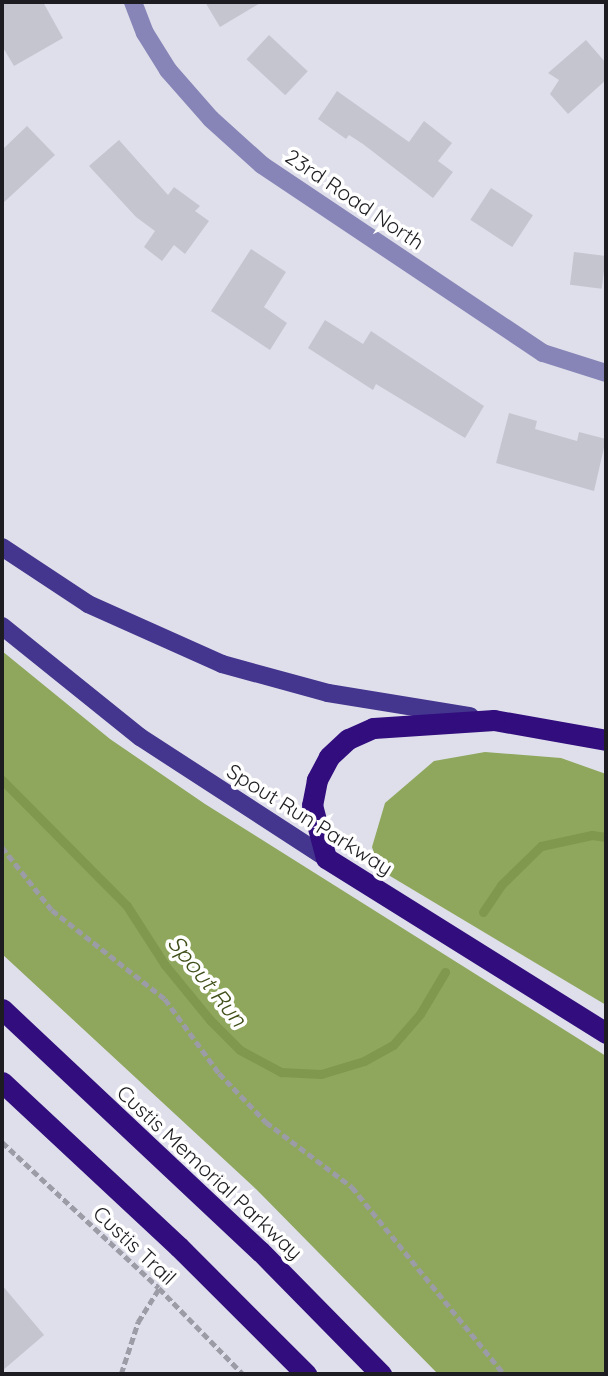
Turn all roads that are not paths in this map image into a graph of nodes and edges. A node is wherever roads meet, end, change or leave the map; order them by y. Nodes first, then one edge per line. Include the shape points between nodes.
1 (133, 2) edge
2 (606, 373) edge
3 (2, 547) edge
4 (2, 626) edge
5 (494, 720) junction
6 (606, 740) edge
7 (326, 859) junction
8 (2, 1009) edge
9 (606, 1032) edge
10 (2, 1082) edge
11 (306, 1374) edge
12 (381, 1374) edge

1 - 2 street, 23rd Road North via 145,33 168,70 211,119 262,165 543,353
3 - 5 main road via 99,609 222,664 328,693
4 - 7 main road, Spout Run Parkway via 140,737
5 - 6 highway
5 - 7 highway via 390,724 361,732 338,748 322,769 312,805
7 - 9 highway, Spout Run Parkway
8 - 12 highway, Custis Memorial Parkway via 260,1251
10 - 11 highway via 179,1247

